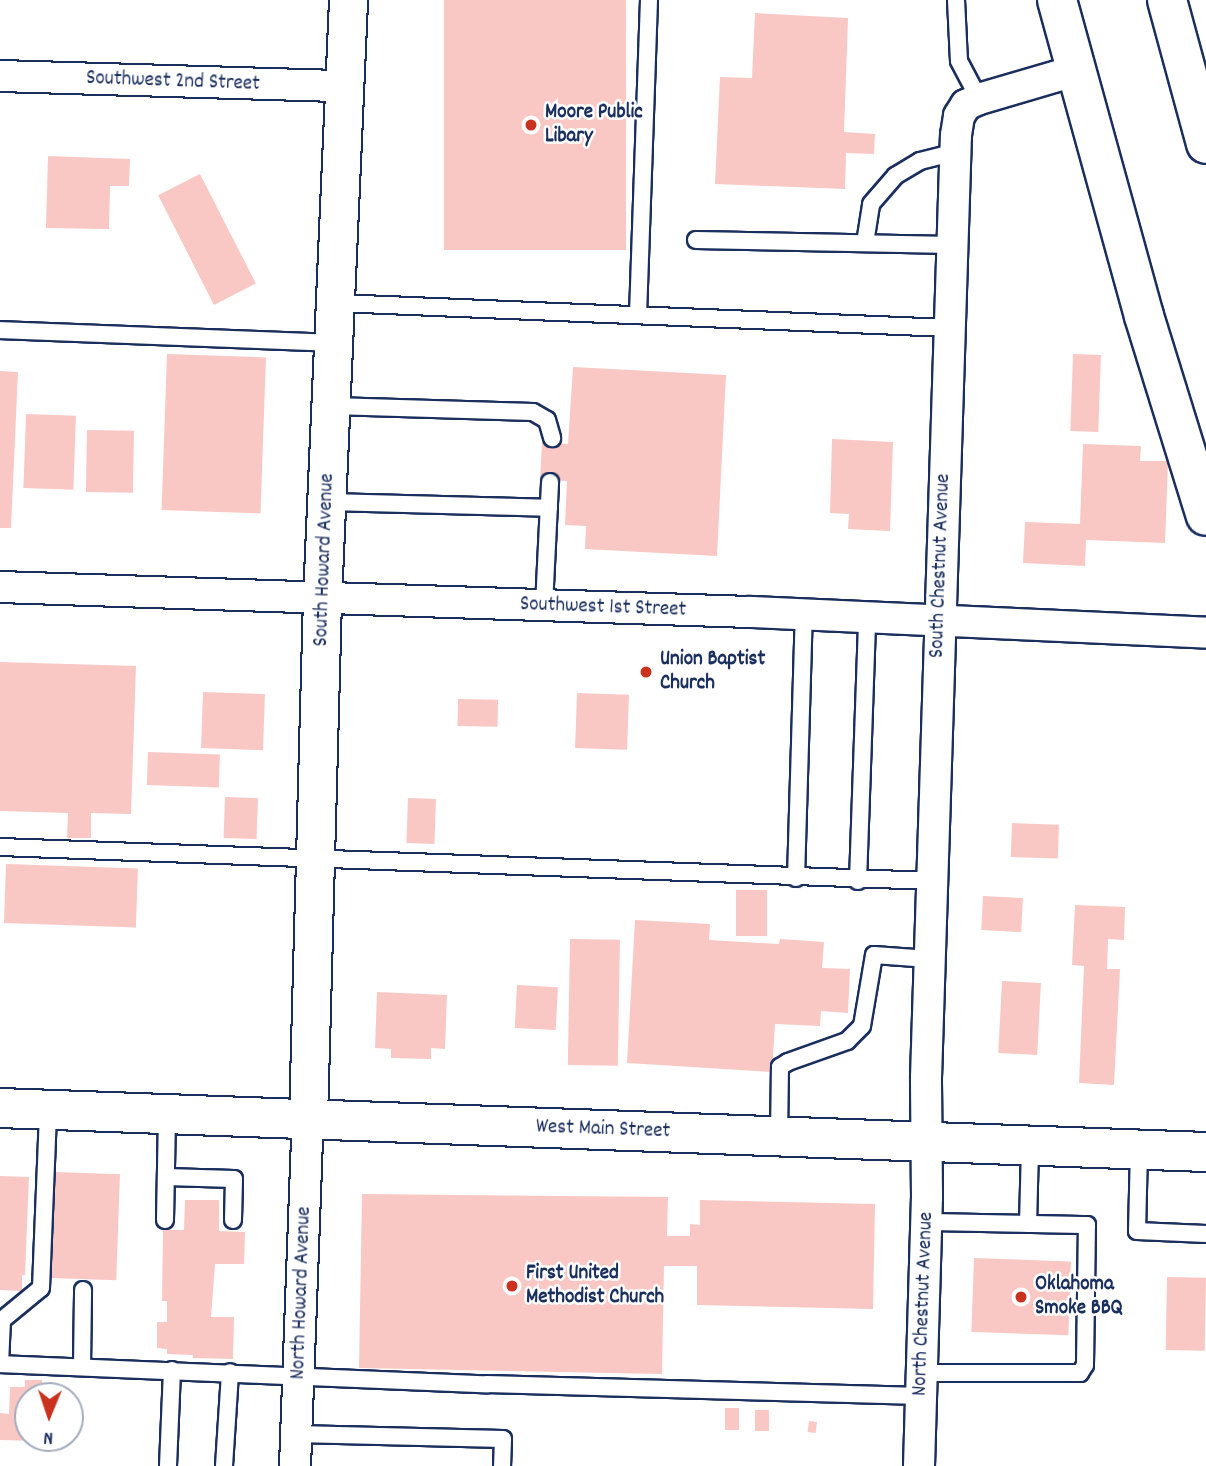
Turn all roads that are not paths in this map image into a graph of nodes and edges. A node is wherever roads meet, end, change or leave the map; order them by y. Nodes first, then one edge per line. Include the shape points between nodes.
1 (348, 0) edge
2 (649, 0) edge
3 (956, 0) edge
4 (1057, 0) edge
5 (1167, 0) edge
6 (1074, 71) junction
7 (0, 76) edge
8 (345, 86) junction
9 (979, 99) junction
10 (1206, 144) edge
11 (956, 152) junction
12 (696, 240) dead end
13 (865, 243) junction
14 (952, 245) junction
15 (337, 303) junction
16 (638, 315) junction
17 (949, 328) junction
18 (0, 330) edge
19 (335, 343) junction
20 (332, 405) junction
21 (552, 438) dead end
22 (550, 482) dead end
23 (327, 502) junction
24 (549, 508) junction
25 (1206, 516) edge
26 (0, 587) edge
27 (322, 600) junction
28 (544, 606) junction
29 (804, 615) junction
30 (867, 619) junction
31 (939, 623) junction
32 (1206, 633) edge
33 (0, 847) edge
34 (317, 861) junction
35 (796, 878) junction
36 (858, 881) junction
37 (932, 881) junction
38 (929, 959) junction
39 (0, 1108) edge
40 (48, 1110) junction
41 (167, 1114) junction
42 (308, 1119) junction
43 (779, 1137) junction
44 (927, 1142) junction
45 (1030, 1146) junction
46 (1139, 1150) junction
47 (1206, 1152) edge
48 (166, 1177) junction
49 (164, 1220) dead end
50 (233, 1220) dead end
51 (926, 1222) junction
52 (1028, 1224) junction
53 (1206, 1234) edge
54 (83, 1290) dead end
55 (0, 1364) edge
56 (82, 1366) junction
57 (172, 1370) junction
58 (230, 1372) junction
59 (299, 1375) junction
60 (922, 1384) junction
61 (296, 1434) junction
62 (168, 1466) edge
63 (224, 1466) edge
64 (295, 1466) edge
65 (502, 1466) edge
66 (919, 1466) edge

1 - 8 street, South Howard Avenue
2 - 16 lane
3 - 9 lane via 959,61
4 - 6 main road
5 - 10 main road
6 - 9 street
6 - 25 main road
7 - 8 street, Southwest 2nd Street
8 - 15 street, South Howard Avenue
9 - 11 street, South Chestnut Avenue via 966,105 960,116
11 - 13 lane via 920,161 895,176 871,204
11 - 14 street, South Chestnut Avenue
12 - 13 lane
13 - 14 lane
14 - 17 street, South Chestnut Avenue
15 - 16 lane
15 - 19 street, South Howard Avenue
16 - 17 lane
17 - 31 street, South Chestnut Avenue
18 - 19 lane
19 - 20 street, South Howard Avenue
20 - 21 lane via 533,412 547,420
20 - 23 street, South Howard Avenue
22 - 24 lane
23 - 24 lane
23 - 27 street, South Howard Avenue
24 - 28 lane
26 - 27 street, Southwest 1st Street
27 - 28 street, Southwest 1st Street
27 - 34 street, South Howard Avenue
28 - 29 street, Southwest 1st Street
29 - 30 street, Southwest 1st Street
29 - 35 lane
30 - 31 street, Southwest 1st Street
30 - 36 lane
31 - 32 street, Southwest 1st Street
31 - 37 street, South Chestnut Avenue
33 - 34 lane
34 - 35 lane
34 - 42 street, South Howard Avenue
35 - 36 lane
36 - 37 lane
37 - 38 street, South Chestnut Avenue
38 - 43 lane via 874,955 862,1026 847,1041 780,1068
38 - 44 street, South Chestnut Avenue
39 - 40 main road, West Main Street
40 - 41 main road, West Main Street
40 - 55 lane via 41,1287 2,1320
41 - 42 main road, West Main Street
41 - 48 lane
42 - 43 main road, West Main Street
42 - 59 street, North Howard Avenue
43 - 44 main road, West Main Street
44 - 45 main road, West Main Street
44 - 51 street, North Chestnut Avenue
45 - 46 main road, West Main Street
45 - 52 lane
46 - 47 main road, West Main Street
46 - 53 lane via 1137,1231
48 - 49 lane
48 - 50 lane via 234,1179
51 - 52 lane
51 - 60 street, North Chestnut Avenue
52 - 60 lane via 1087,1226 1085,1365 1080,1373
54 - 56 lane
55 - 56 lane
56 - 57 lane
57 - 58 lane
57 - 62 lane
58 - 59 lane
58 - 63 lane
59 - 60 lane via 487,1384
59 - 61 street, North Howard Avenue
60 - 66 street, North Chestnut Avenue
61 - 64 street, North Howard Avenue
61 - 65 lane via 503,1439

